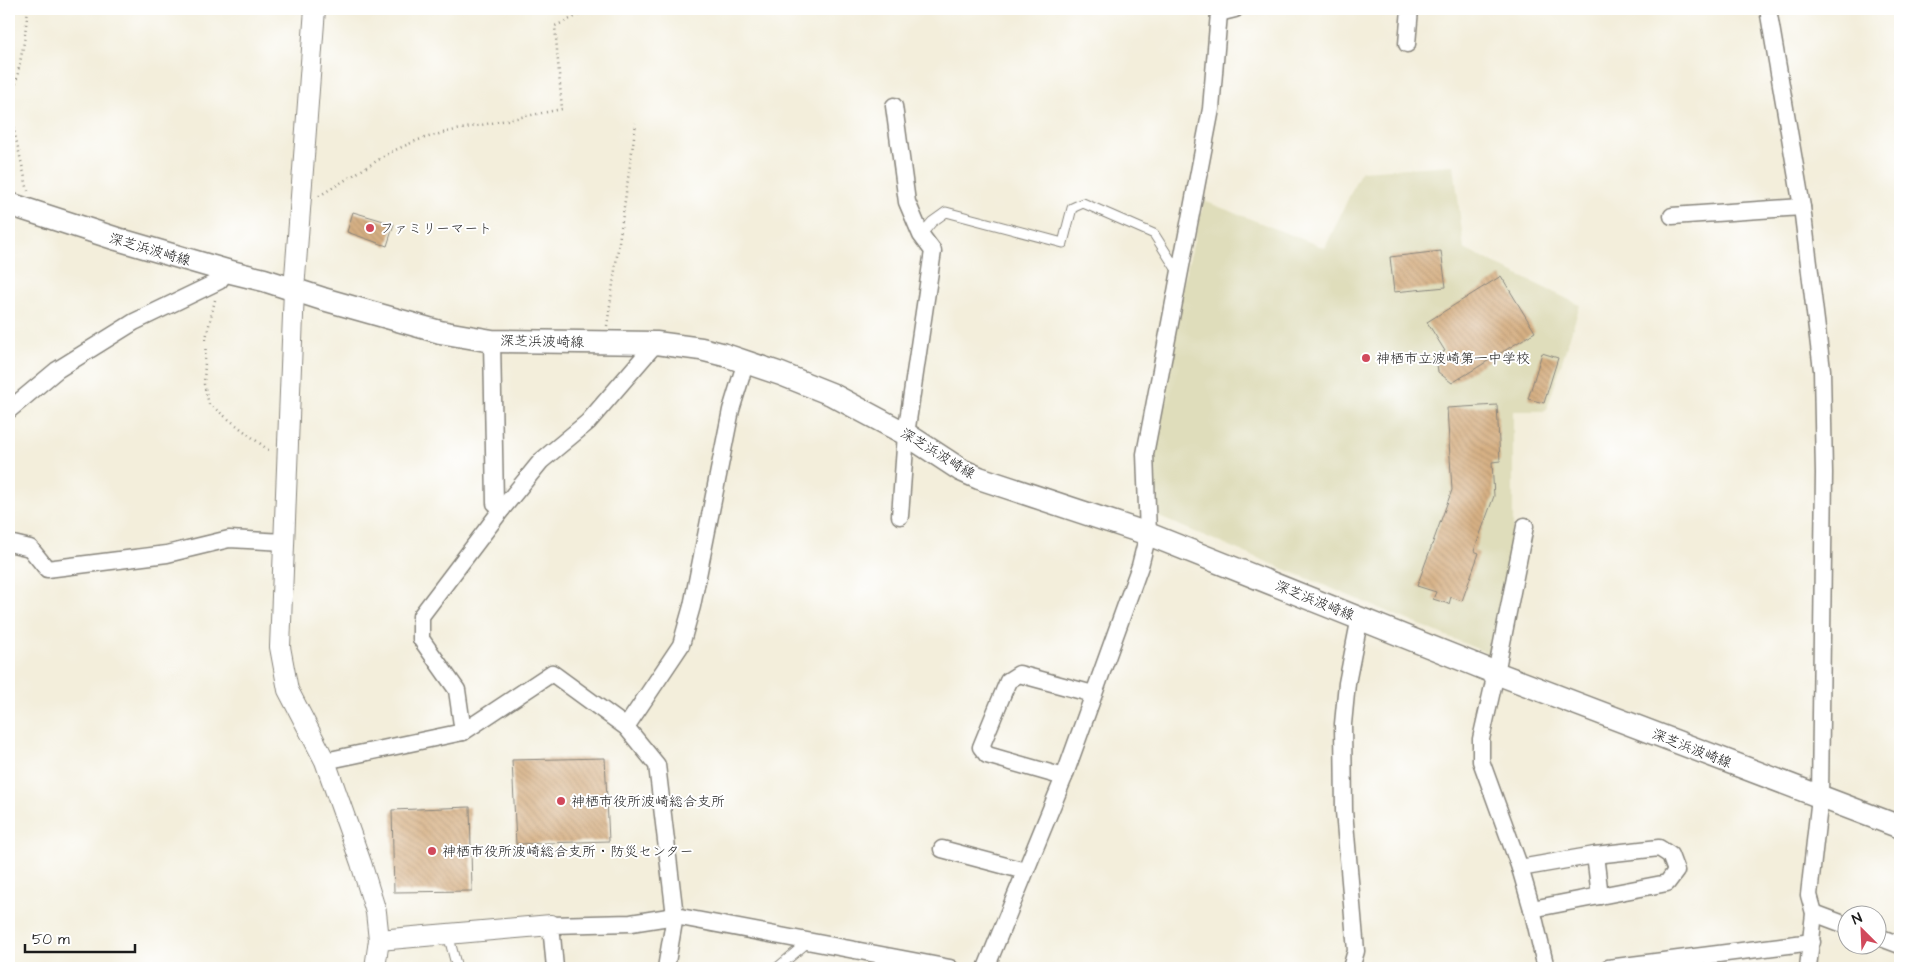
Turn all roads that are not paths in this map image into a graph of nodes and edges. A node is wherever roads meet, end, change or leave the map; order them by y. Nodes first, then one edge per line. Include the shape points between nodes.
1 (315, 9) edge
2 (1235, 9) edge
3 (1410, 9) edge
4 (1768, 9) edge
5 (1218, 11) edge
6 (1407, 44) dead end
7 (894, 106) dead end
8 (1802, 207) junction
9 (18, 208) edge
10 (1672, 216) dead end
11 (921, 235) junction
12 (1181, 269) junction
13 (223, 276) junction
14 (294, 290) junction
15 (492, 341) junction
16 (656, 343) junction
17 (746, 361) junction
18 (9, 410) edge
19 (906, 434) junction
20 (502, 508) junction
21 (900, 516) dead end
22 (1525, 526) dead end
23 (1148, 534) junction
24 (284, 542) junction
25 (9, 543) edge
26 (1360, 617) junction
27 (1496, 673) junction
28 (1094, 694) junction
29 (626, 727) junction
30 (463, 732) junction
31 (325, 761) junction
32 (1064, 776) junction
33 (1820, 797) junction
34 (1900, 827) edge
35 (942, 849) dead end
36 (1596, 855) junction
37 (1520, 868) junction
38 (1026, 871) junction
39 (1600, 896) junction
40 (1532, 910) junction
41 (1814, 913) junction
42 (675, 916) junction
43 (1836, 921) edge
44 (551, 925) junction
45 (448, 934) junction
46 (379, 940) junction
47 (1886, 940) edge
48 (809, 941) junction
49 (1812, 942) junction
50 (1900, 945) edge
51 (375, 968) edge
52 (457, 968) edge
53 (555, 968) edge
54 (666, 968) edge
55 (777, 968) edge
56 (950, 968) edge
57 (986, 968) edge
58 (1351, 968) edge
59 (1546, 968) edge
60 (1608, 968) edge
61 (1808, 968) edge

1 - 14 street
2 - 5 street
3 - 6 street
4 - 8 street
5 - 12 street via 1211,109
7 - 11 street via 907,202
8 - 10 street
8 - 33 street via 1822,370 1824,487
9 - 13 main road, 深芝浜波崎線
11 - 12 lane via 946,212 1063,243 1072,208 1083,202 1154,234 1175,267
11 - 19 street via 933,251
12 - 23 street via 1145,454
13 - 14 main road, 深芝浜波崎線 via 264,280
13 - 18 street via 134,322 57,370
14 - 15 main road, 深芝浜波崎線 via 440,332
14 - 24 street
15 - 16 main road, 深芝浜波崎線
15 - 20 street via 495,503
16 - 17 main road, 深芝浜波崎線 via 701,349
16 - 20 street via 588,422 541,462
17 - 19 main road, 深芝浜波崎線 via 831,394
17 - 29 street via 732,410 692,606 680,645
19 - 21 street
19 - 23 main road, 深芝浜波崎線 via 970,474
20 - 30 street via 421,616 422,640 457,690
22 - 27 street
23 - 26 main road, 深芝浜波崎線
23 - 28 street via 1140,566
24 - 25 street via 229,539 167,554 47,569 30,548
24 - 31 street via 280,647 288,690
26 - 27 main road, 深芝浜波崎線
26 - 58 street via 1343,724 1344,811 1356,951
27 - 33 main road, 深芝浜波崎線
27 - 37 street via 1481,738 1481,761
28 - 32 street
28 - 32 street via 1019,674 1008,681 981,747 986,755
29 - 30 street via 552,673
29 - 42 street via 657,765
30 - 31 street
31 - 46 street via 376,912
32 - 38 street
33 - 34 main road, 深芝浜波崎線
33 - 41 street via 1810,895
35 - 38 street
36 - 37 street
36 - 39 street
36 - 39 street via 1659,848 1670,855 1676,871 1667,883
37 - 40 street
38 - 57 street
39 - 40 street
40 - 59 street
41 - 43 street
41 - 49 street
42 - 44 street via 631,923
42 - 48 street
42 - 54 street
44 - 45 street
44 - 53 street
45 - 46 street
45 - 52 lane
46 - 51 street
47 - 50 street
48 - 55 lane
48 - 56 street
49 - 60 street
49 - 61 street

